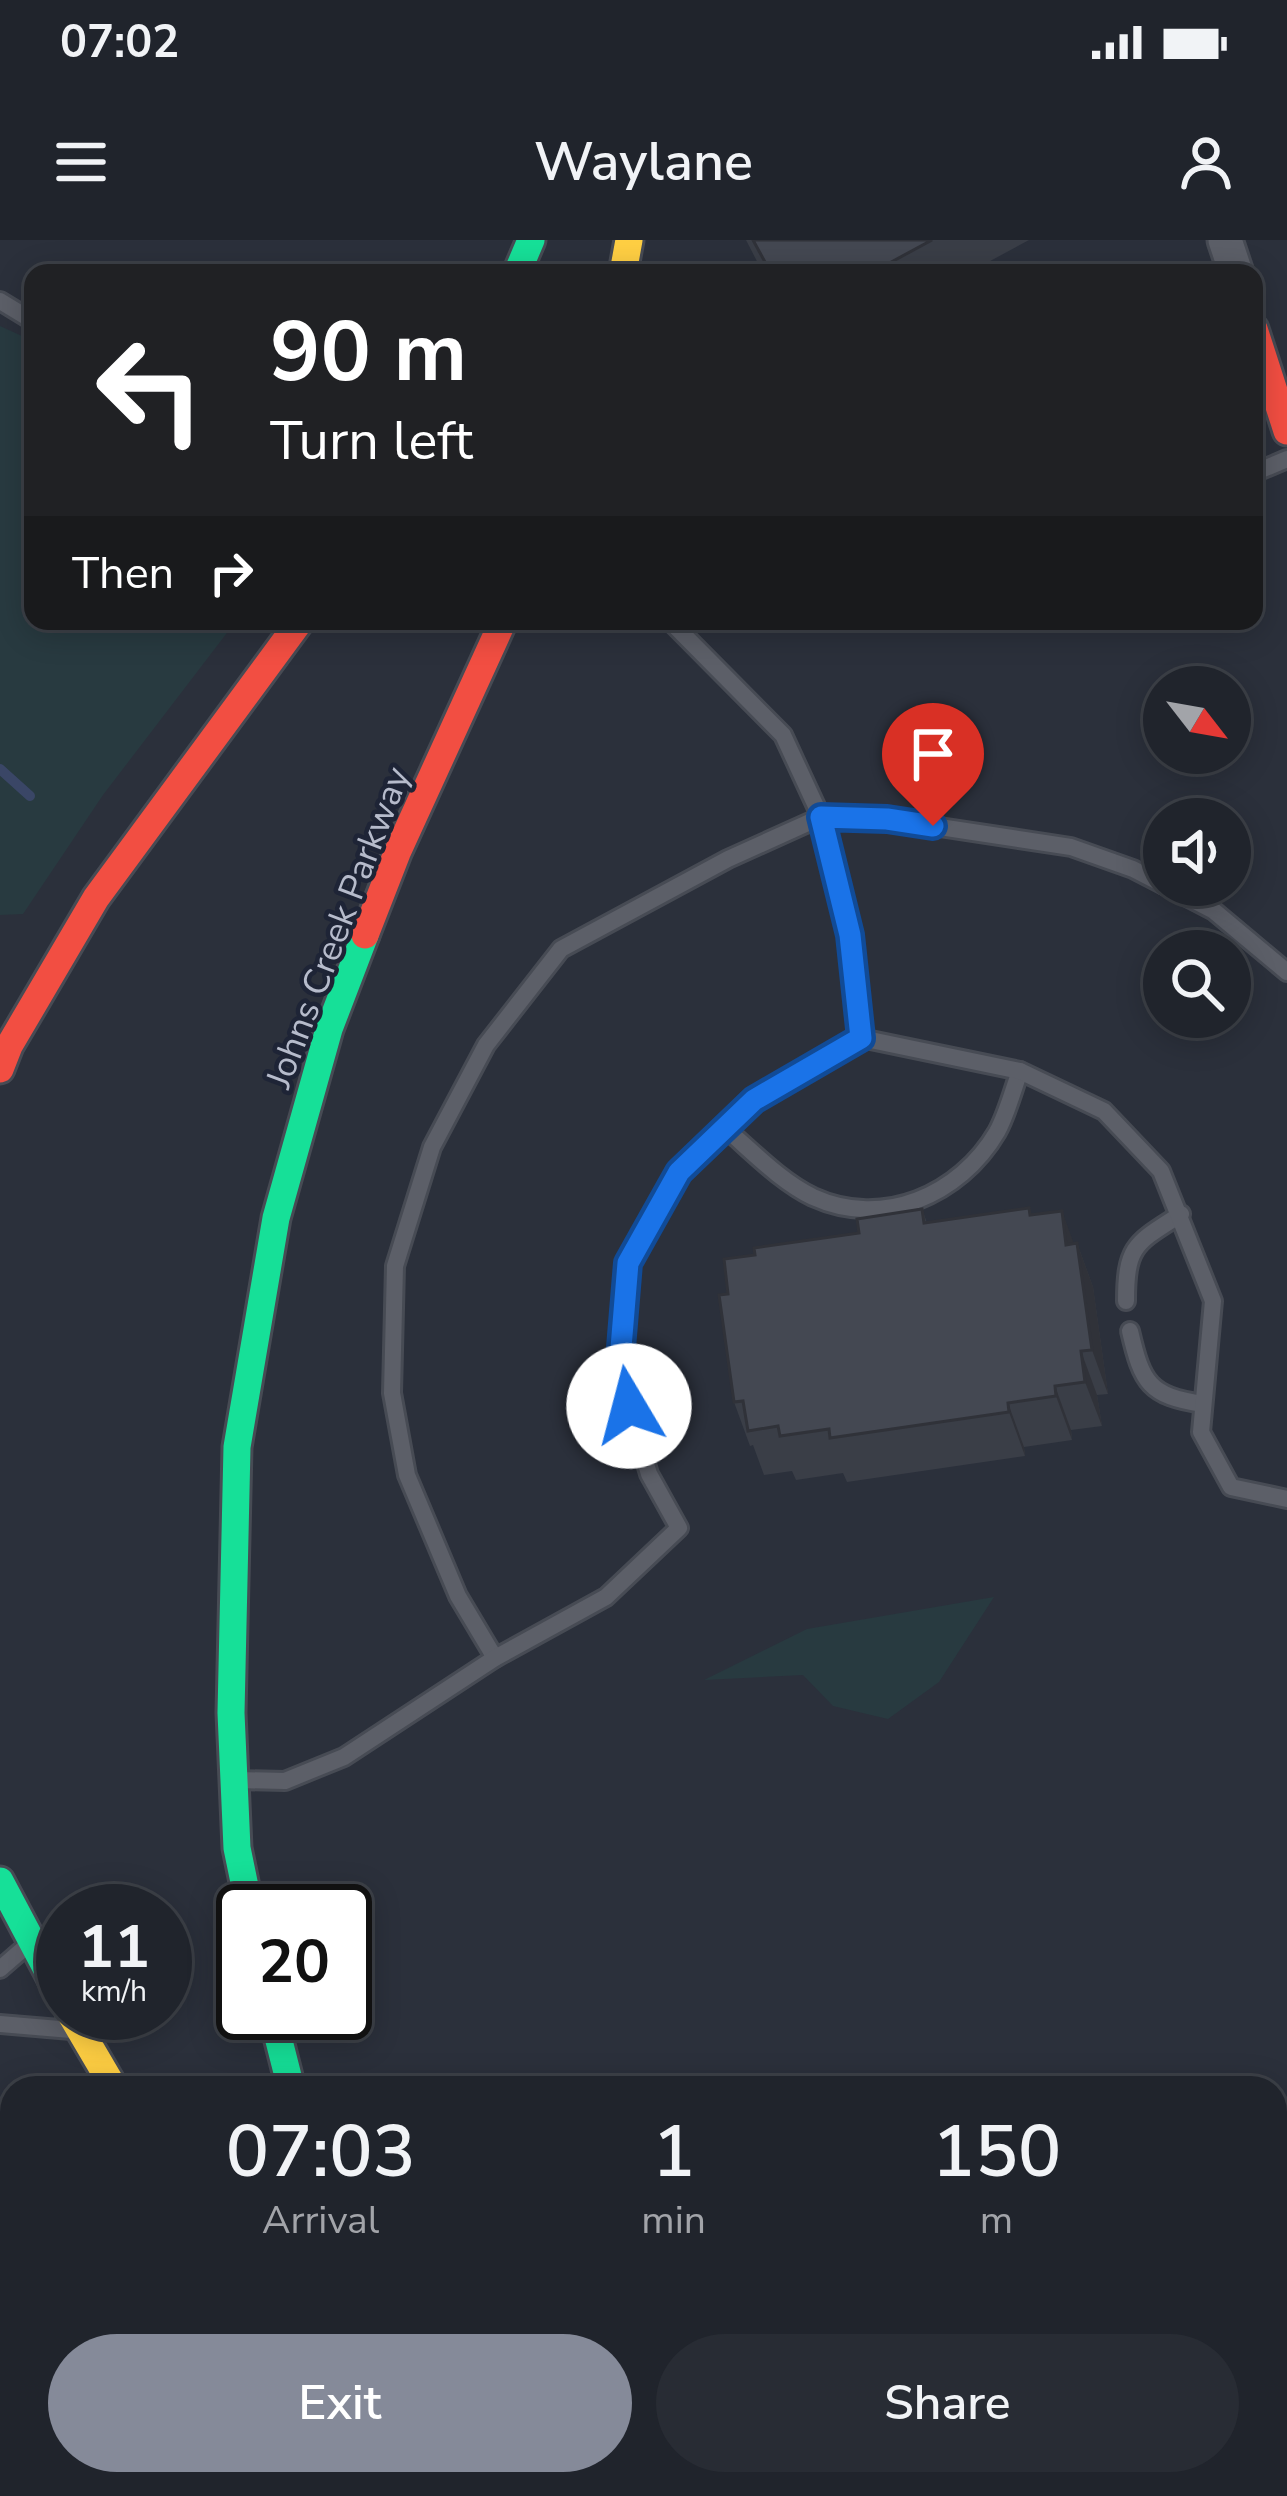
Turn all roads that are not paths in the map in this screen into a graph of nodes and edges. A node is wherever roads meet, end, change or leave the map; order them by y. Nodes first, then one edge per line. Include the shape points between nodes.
1 (1263, 357) edge
2 (1287, 431) edge
3 (293, 630) edge
4 (499, 630) edge
5 (679, 630) edge
6 (821, 817) junction
7 (1143, 874) edge
8 (1206, 906) edge
9 (1287, 972) edge
10 (861, 1038) junction
11 (0, 1069) edge
12 (1020, 1071) junction
13 (724, 1128) junction
14 (1181, 1214) junction
15 (1126, 1301) dead end
16 (1130, 1331) dead end
17 (1203, 1404) junction
18 (1287, 1499) edge
19 (495, 1658) junction
20 (234, 1780) junction
21 (0, 1881) edge
22 (244, 1884) edge
23 (31, 1942) junction
24 (36, 1951) edge
25 (0, 1969) edge
26 (36, 2023) edge
27 (0, 2024) edge
28 (86, 2040) edge
29 (279, 2040) edge
30 (107, 2076) edge
31 (288, 2076) edge

1 - 2 street
3 - 11 street via 96,898
4 - 20 street, Johns Creek Parkway via 338,1007 276,1218 237,1447
5 - 6 lane via 783,735
6 - 7 lane via 887,819 1071,848
6 - 10 lane via 850,935
6 - 19 lane via 561,949 486,1045 433,1147 395,1266 392,1393 407,1475 458,1596
8 - 9 lane
10 - 12 lane
10 - 13 lane via 754,1100
12 - 13 lane via 998,1130 970,1168 940,1192 899,1208 813,1197
12 - 14 lane via 1104,1111 1160,1172
13 - 19 lane via 679,1172 628,1263 619,1372 650,1474 680,1528 606,1597
14 - 15 lane via 1128,1260
14 - 17 lane via 1213,1301
16 - 17 lane via 1150,1387
17 - 18 lane via 1201,1432 1231,1487
19 - 20 lane via 344,1757 284,1781
20 - 22 street, Johns Creek Parkway
21 - 23 street
23 - 24 street
23 - 25 lane
26 - 27 lane
28 - 30 street
29 - 31 street

